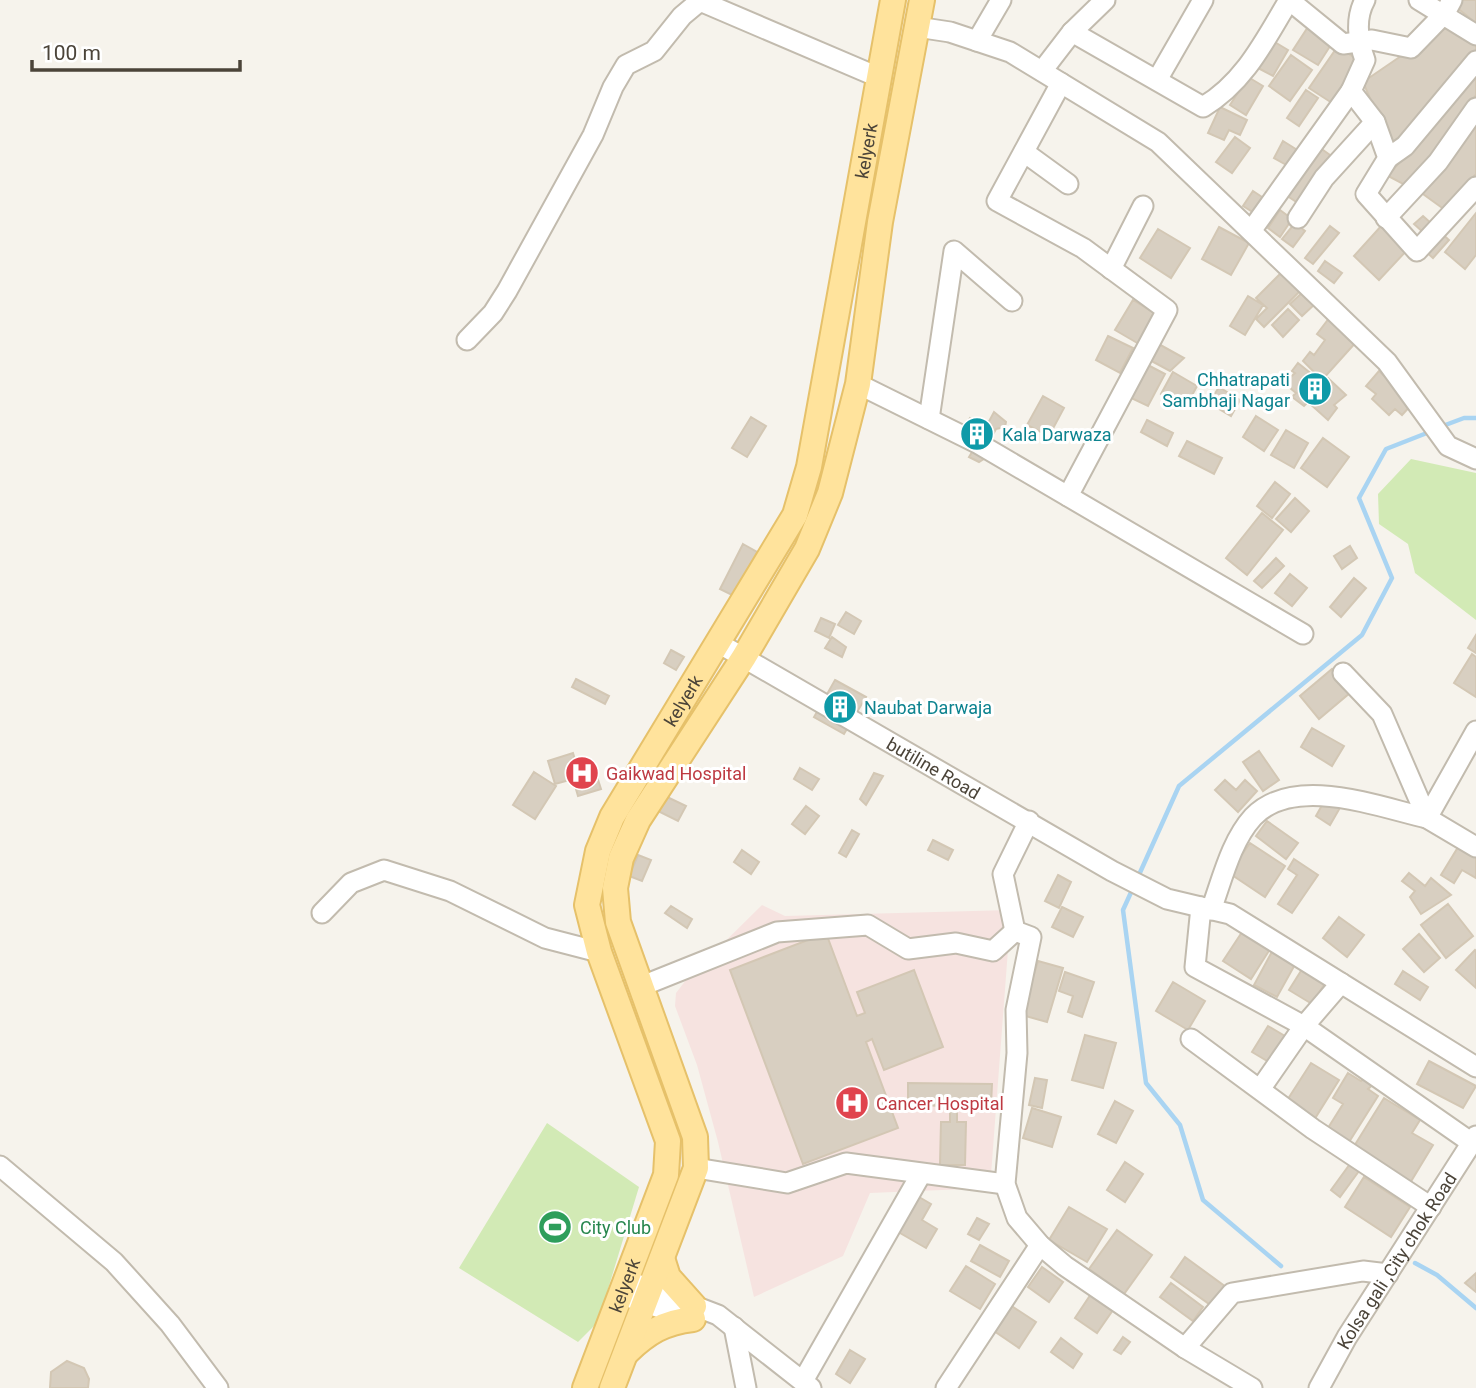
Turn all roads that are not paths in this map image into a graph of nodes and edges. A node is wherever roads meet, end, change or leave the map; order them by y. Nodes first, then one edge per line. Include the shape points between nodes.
1 (893, 0) edge
2 (922, 0) edge
3 (1001, 0) edge
4 (1105, 0) edge
5 (1203, 0) edge
6 (1289, 0) edge
7 (1366, 0) edge
8 (1419, 0) edge
9 (1448, 7) edge
10 (917, 27) junction
11 (1073, 32) junction
12 (1476, 35) edge
13 (977, 41) junction
14 (1358, 43) junction
15 (1476, 61) edge
16 (1042, 71) junction
17 (878, 77) junction
18 (1157, 80) junction
19 (1061, 83) junction
20 (1351, 91) junction
21 (1476, 108) edge
22 (1375, 122) junction
23 (1024, 152) junction
24 (1388, 158) junction
25 (1068, 184) dead end
26 (1476, 187) edge
27 (1143, 206) dead end
28 (1386, 218) junction
29 (1298, 219) dead end
30 (1251, 231) junction
31 (1111, 269) junction
32 (1012, 301) dead end
33 (467, 340) dead end
34 (858, 384) junction
35 (929, 419) junction
36 (1476, 459) edge
37 (1068, 496) junction
38 (1303, 634) dead end
39 (720, 643) junction
40 (744, 657) junction
41 (1343, 674) dead end
42 (1476, 732) edge
43 (1427, 818) junction
44 (1029, 821) junction
45 (1476, 847) edge
46 (1206, 909) junction
47 (322, 913) dead end
48 (1015, 931) junction
49 (599, 952) junction
50 (1341, 983) junction
51 (642, 986) junction
52 (1304, 1027) junction
53 (1191, 1039) dead end
54 (1476, 1067) edge
55 (1261, 1088) junction
56 (1475, 1138) edge
57 (0, 1166) edge
58 (696, 1168) junction
59 (921, 1174) junction
60 (1005, 1184) junction
61 (1431, 1207) junction
62 (1040, 1245) junction
63 (662, 1258) junction
64 (1388, 1274) junction
65 (624, 1286) junction
66 (647, 1297) junction
67 (693, 1312) junction
68 (734, 1326) junction
69 (1185, 1348) junction
70 (625, 1354) junction
71 (807, 1385) edge
72 (218, 1388) edge
73 (585, 1388) edge
74 (612, 1388) edge
75 (746, 1388) edge
76 (946, 1388) edge
77 (1252, 1388) edge
78 (1319, 1388) edge

1 - 17 main road, kelyerk
2 - 10 main road
3 - 13 street
4 - 11 street
5 - 18 street
6 - 14 street via 1343,44
6 - 18 street via 1242,76 1222,96 1203,107
7 - 14 street
8 - 9 street
9 - 12 street
9 - 14 street via 1411,48 1372,40
10 - 13 street
10 - 34 main road via 880,222
11 - 16 street
11 - 18 street
13 - 16 street via 1010,52
14 - 20 street via 1365,60
15 - 24 street via 1405,146
16 - 19 street
17 - 33 street via 700,1 654,51 626,65 507,291
17 - 39 main road, kelyerk via 809,467 795,515
19 - 23 street
19 - 30 street via 1158,142
20 - 22 street
20 - 30 street
21 - 28 street via 1438,162
22 - 24 street
22 - 29 street via 1324,178
23 - 25 street
23 - 31 street via 997,201 1083,248
24 - 28 street via 1366,194
26 - 28 street via 1417,251
27 - 31 street
30 - 36 street via 1387,362 1448,446
31 - 37 street via 1167,310
32 - 35 street via 954,251
34 - 35 street
34 - 40 main road via 830,493 807,549
35 - 37 street
37 - 38 street
39 - 40 street, butiline Road
39 - 49 main road, kelyerk via 611,817 598,851 587,905
40 - 44 street, butiline Road
40 - 51 main road via 638,820 621,858 615,888 618,922
41 - 43 street via 1382,714
42 - 43 street
43 - 45 street
43 - 46 street via 1324,794 1277,800 1253,817
44 - 46 street, butiline Road via 1167,899
44 - 48 street via 1003,874
46 - 50 street, butiline Road via 1230,914
46 - 52 street via 1195,967
47 - 49 street via 351,883 384,870 450,891 545,938
48 - 51 street via 993,951 956,943 908,949 868,925 777,932
48 - 60 street via 1031,937 1016,1010 1017,1053
49 - 65 main road, kelyerk via 668,1141 666,1175
50 - 52 street
50 - 54 street, butiline Road
51 - 58 main road via 695,1136
52 - 55 street
52 - 56 street
53 - 55 street
55 - 61 street via 1313,1129
56 - 61 street, Kolsa gali ,City chok Road
57 - 72 street via 114,1262 170,1324
58 - 59 street via 787,1184 846,1163
58 - 63 main road
59 - 60 street
59 - 71 street
60 - 62 street via 1017,1217
61 - 64 street, Kolsa gali ,City chok Road
62 - 69 street
62 - 76 street
63 - 66 main road
63 - 67 main road via 668,1277
64 - 69 street via 1363,1271 1232,1293
64 - 78 street, Kolsa gali ,City chok Road
65 - 66 street
65 - 73 main road, kelyerk
66 - 67 street
66 - 70 main road
67 - 68 street via 718,1315
67 - 70 main road via 654,1329
68 - 71 street
68 - 75 street
69 - 77 street
70 - 74 main road

